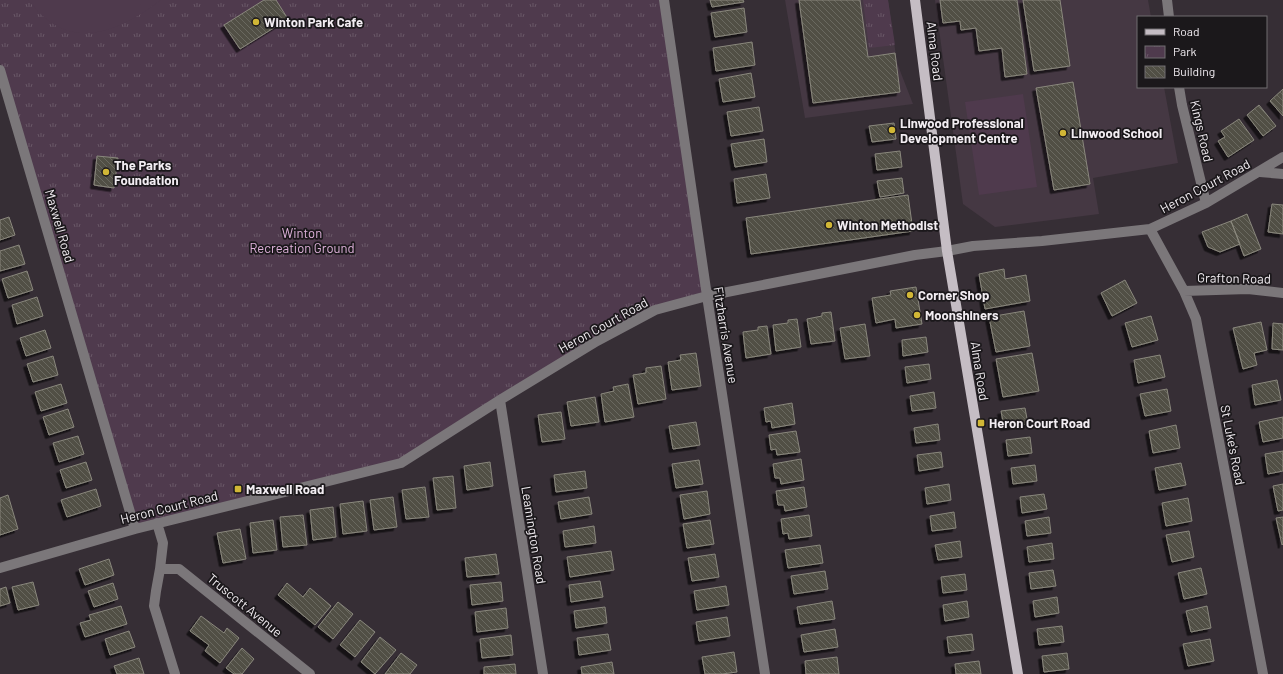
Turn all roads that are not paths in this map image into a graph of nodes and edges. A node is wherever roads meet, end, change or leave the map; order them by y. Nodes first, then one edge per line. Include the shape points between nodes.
1 (664, 0) edge
2 (915, 0) edge
3 (1167, 0) edge
4 (1169, 16) edge
5 (0, 70) edge
6 (1179, 88) edge
7 (1283, 157) edge
8 (1260, 172) junction
9 (1283, 174) edge
10 (1206, 203) junction
11 (1150, 229) junction
12 (947, 251) junction
13 (1184, 291) junction
14 (1283, 293) edge
15 (706, 296) junction
16 (500, 400) junction
17 (157, 523) junction
18 (135, 529) junction
19 (0, 568) edge
20 (160, 568) junction
21 (174, 674) edge
22 (310, 674) edge
23 (543, 674) edge
24 (765, 674) edge
25 (1018, 674) edge
26 (1263, 674) edge

1 - 15 street, Fitzharris Avenue
2 - 12 main road, Alma Road
3 - 4 street
5 - 18 street, Maxwell Road
6 - 10 street, Kings Road
7 - 8 street, Heron Court Road
8 - 9 street
8 - 10 street, Heron Court Road
10 - 11 street, Heron Court Road
11 - 12 street, Heron Court Road via 973,246
11 - 13 street, St Luke's Road
12 - 15 street, Heron Court Road
12 - 25 main road, Alma Road
13 - 14 street, Grafton Road via 1248,289
13 - 26 street, St Luke's Road via 1196,319
15 - 16 street, Heron Court Road via 655,310 597,341
15 - 24 street, Fitzharris Avenue
16 - 17 street, Heron Court Road via 400,463
16 - 23 street, Leamington Road
17 - 18 street, Heron Court Road
17 - 20 street via 163,543
18 - 19 street, Heron Court Road
20 - 21 street via 154,606
20 - 22 street, Truscott Avenue via 179,569

